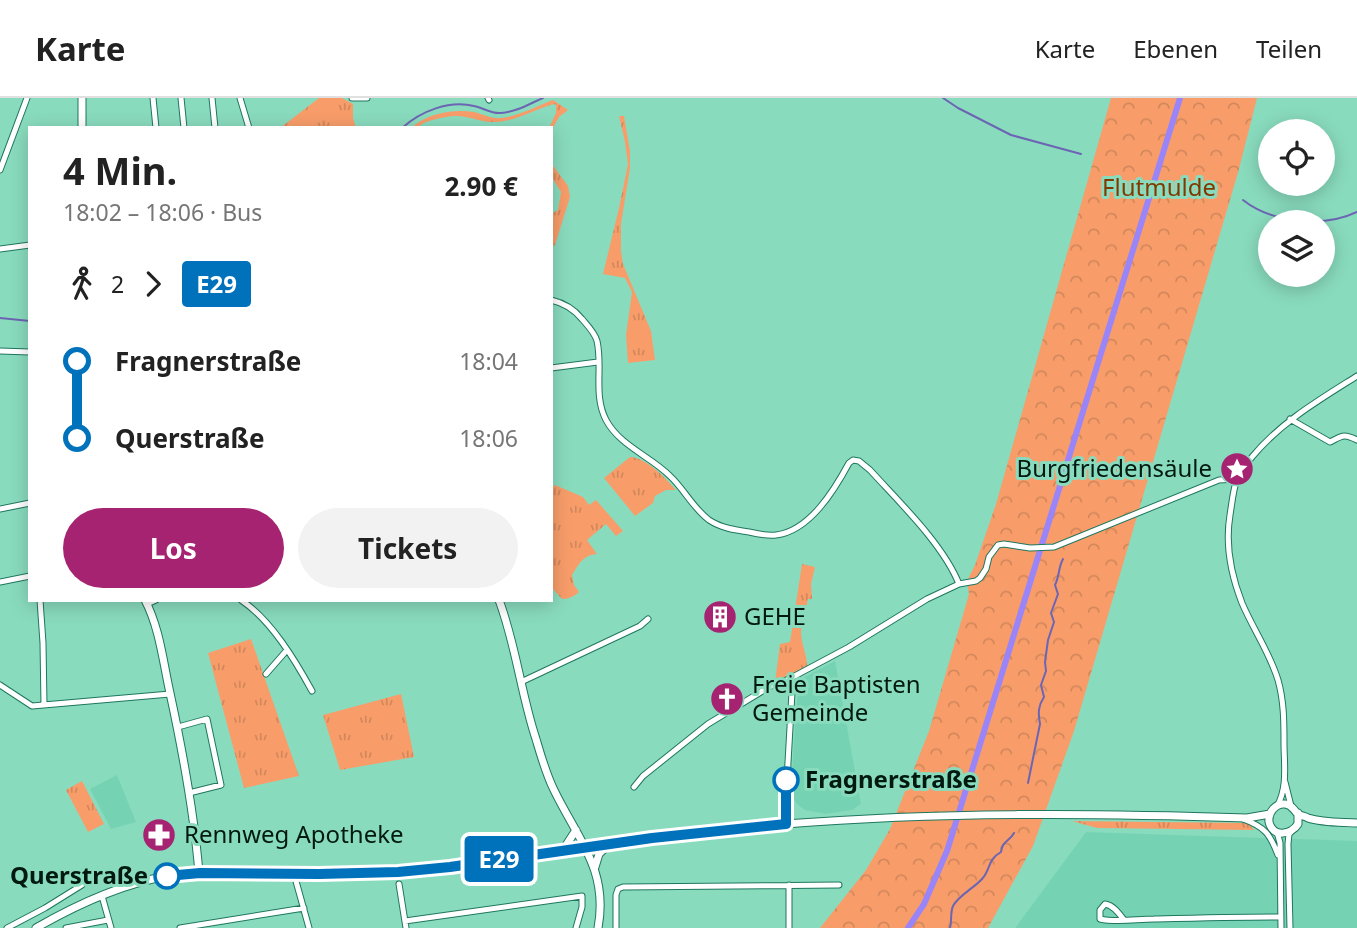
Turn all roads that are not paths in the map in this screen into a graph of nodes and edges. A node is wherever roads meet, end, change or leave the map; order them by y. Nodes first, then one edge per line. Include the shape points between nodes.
1 (27, 98) edge
2 (82, 98) edge
3 (153, 98) edge
4 (181, 98) edge
5 (212, 98) edge
6 (240, 98) edge
7 (352, 98) edge
8 (367, 98) edge
9 (82, 126) edge
10 (156, 126) edge
11 (184, 126) edge
12 (215, 126) edge
13 (247, 126) edge
14 (0, 170) edge
15 (28, 245) edge
16 (0, 249) edge
17 (553, 301) edge
18 (0, 351) edge
19 (28, 352) edge
20 (598, 362) junction
21 (553, 368) edge
22 (1357, 376) edge
23 (1290, 419) junction
24 (1357, 440) edge
25 (1237, 479) junction
26 (28, 503) edge
27 (0, 509) edge
28 (28, 576) edge
29 (0, 582) edge
30 (959, 584) junction
31 (40, 602) edge
32 (146, 602) edge
33 (244, 602) edge
34 (500, 602) edge
35 (648, 619) dead end
36 (287, 650) junction
37 (266, 674) dead end
38 (789, 679) junction
39 (521, 682) junction
40 (0, 685) edge
41 (312, 691) dead end
42 (170, 694) junction
43 (44, 705) junction
44 (178, 727) junction
45 (1284, 779) junction
46 (634, 787) dead end
47 (189, 793) junction
48 (1277, 806) junction
49 (1291, 806) junction
50 (1298, 813) junction
51 (1270, 814) junction
52 (1244, 818) junction
53 (1323, 821) junction
54 (1357, 822) edge
55 (786, 824) junction
56 (1270, 824) junction
57 (576, 830) junction
58 (1294, 830) junction
59 (1277, 832) junction
60 (610, 844) junction
61 (584, 847) junction
62 (563, 850) junction
63 (1280, 862) junction
64 (595, 867) junction
65 (200, 873) junction
66 (294, 874) junction
67 (399, 884) dead end
68 (82, 885) dead end
69 (789, 885) junction
70 (839, 885) dead end
71 (102, 895) junction
72 (304, 908) junction
73 (1281, 917) junction
74 (108, 920) junction
75 (1124, 920) junction
76 (405, 921) junction
77 (7, 928) edge
78 (36, 928) edge
79 (66, 928) edge
80 (111, 928) edge
81 (180, 928) edge
82 (309, 928) edge
83 (406, 928) edge
84 (576, 928) edge
85 (598, 928) edge
86 (616, 928) edge
87 (789, 928) edge
88 (1281, 928) edge
89 (1290, 928) edge

1 - 14 street
2 - 9 main road
3 - 10 street
4 - 11 street
5 - 12 street
6 - 13 street
7 - 8 street
15 - 16 street
17 - 20 street via 565,304 584,321 596,338
18 - 19 street
20 - 21 street
20 - 30 street via 599,398 611,428 671,477 708,519 732,529 785,533 821,507 853,460 859,461 942,553
22 - 23 street
23 - 24 street via 1330,442 1343,435
23 - 25 street via 1264,442
25 - 30 street via 1219,480 1054,547 998,545 980,578
25 - 45 street via 1227,542 1243,606 1278,679
26 - 27 street
28 - 29 street
30 - 38 street
31 - 43 street
32 - 42 main road
33 - 36 street
34 - 39 main road
35 - 39 street
36 - 37 street
36 - 41 street
38 - 46 street via 708,724
38 - 55 street via 793,692
39 - 57 main road via 546,770
40 - 43 street via 32,706
42 - 43 street
42 - 44 main road
44 - 47 main road
44 - 47 street via 207,719 220,785
45 - 48 street
45 - 49 street
47 - 65 main road
48 - 49 main road
48 - 51 main road
49 - 50 main road
50 - 53 main road
50 - 58 main road
51 - 52 main road
51 - 56 main road
52 - 55 main road via 983,814
52 - 56 main road
52 - 63 street via 1267,832
53 - 54 main road
53 - 58 main road
55 - 60 main road
56 - 59 main road
57 - 61 main road
57 - 62 main road
58 - 59 main road
58 - 89 street via 1288,844
59 - 63 street
60 - 61 main road
60 - 64 main road via 600,852
61 - 62 main road
61 - 64 main road
62 - 66 main road via 398,872
63 - 73 street
64 - 85 main road via 600,896
65 - 66 main road
65 - 71 main road via 155,878
66 - 72 street
67 - 76 street
68 - 77 street
69 - 70 street
69 - 86 street via 623,887 615,895
69 - 87 street
71 - 74 street
71 - 78 main road
72 - 81 street
72 - 82 street
73 - 75 street
73 - 88 street
74 - 79 street
74 - 80 street
75 - 75 street via 1108,904 1100,910 1100,919
76 - 83 street
76 - 84 street via 582,896

